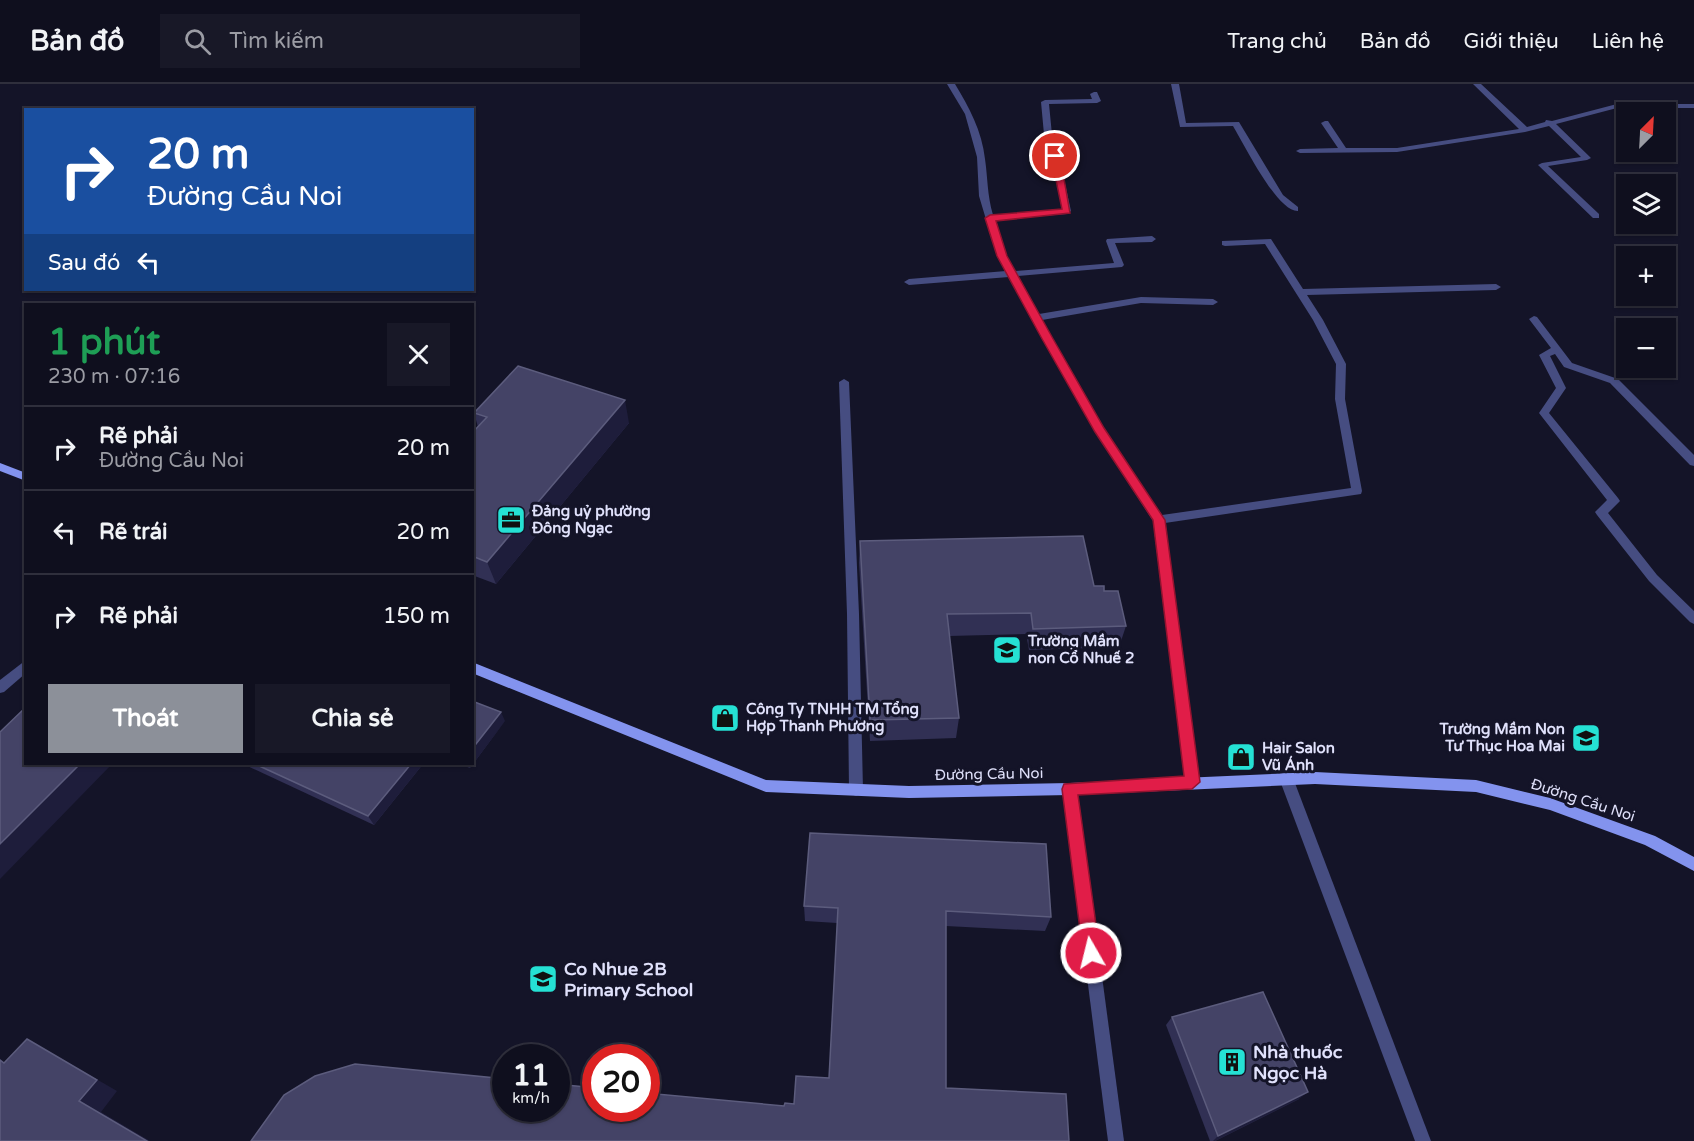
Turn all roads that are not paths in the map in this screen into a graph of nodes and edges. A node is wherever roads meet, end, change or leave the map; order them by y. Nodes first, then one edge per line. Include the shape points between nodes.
1 (951, 84) edge
2 (1175, 84) edge
3 (1478, 84) edge
4 (1094, 94) dead end
5 (1694, 106) edge
6 (1549, 122) junction
7 (1325, 123) dead end
8 (1525, 130) junction
9 (1343, 150) junction
10 (1300, 151) dead end
11 (1295, 209) dead end
12 (1596, 216) dead end
13 (990, 218) junction
14 (1152, 239) dead end
15 (1225, 243) dead end
16 (1012, 274) junction
17 (909, 282) dead end
18 (1496, 286) dead end
19 (1299, 292) junction
20 (1213, 302) dead end
21 (1036, 318) junction
22 (1534, 319) dead end
23 (1555, 350) junction
24 (844, 382) dead end
25 (1694, 462) edge
26 (0, 467) edge
27 (24, 476) edge
28 (1159, 520) junction
29 (1694, 620) edge
30 (24, 667) edge
31 (474, 668) edge
32 (0, 688) edge
33 (1286, 778) junction
34 (1192, 782) junction
35 (856, 789) junction
36 (1070, 789) junction
37 (1694, 864) edge
38 (1116, 1141) edge
39 (1423, 1141) edge

1 - 13 street via 969,114 981,157 983,196
2 - 11 street via 1183,125 1236,124 1280,197
3 - 8 street
4 - 13 street via 1097,101 1045,102 1049,145 1067,211
5 - 6 street via 1634,104
6 - 8 street
6 - 12 street via 1587,158 1542,165
7 - 9 street
8 - 9 street via 1397,150
9 - 10 street
13 - 16 street
14 - 16 street via 1110,241 1119,265
15 - 19 street via 1268,241
16 - 17 street
16 - 21 street
18 - 19 street
19 - 28 street via 1341,364 1340,399 1358,491
20 - 21 street via 1140,300
21 - 28 street via 1099,430
22 - 23 street
23 - 25 street via 1568,365 1614,381
23 - 29 street via 1544,355 1561,388 1544,413 1614,501 1601,512 1653,578
24 - 35 street
26 - 27 street
28 - 34 street
30 - 32 street
31 - 35 street, Đường Cầu Noi via 766,786
33 - 34 street, Đường Cầu Noi
33 - 37 street, Đường Cầu Noi via 1476,786 1550,804 1650,840
33 - 39 street
34 - 36 street, Đường Cầu Noi
35 - 36 street, Đường Cầu Noi
36 - 38 street

